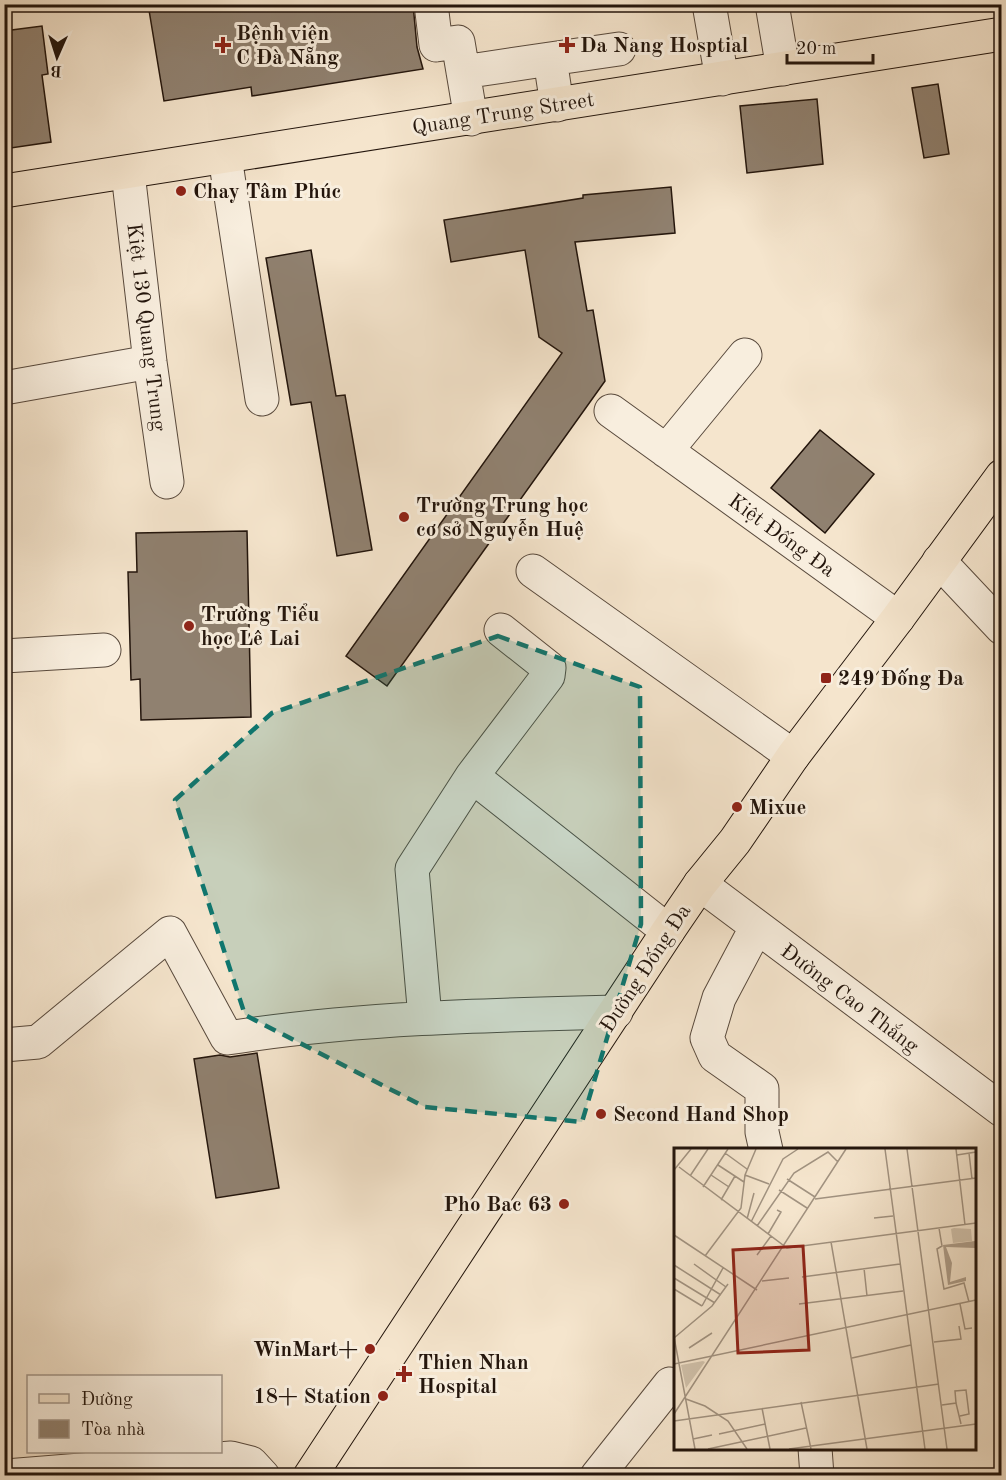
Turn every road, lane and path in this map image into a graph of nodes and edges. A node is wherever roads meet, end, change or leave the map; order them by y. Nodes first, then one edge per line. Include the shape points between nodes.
1 (431, 4) edge
2 (709, 4) edge
3 (772, 4) edge
4 (1002, 34) edge
5 (619, 49) dead end
6 (550, 59) junction
7 (783, 69) junction
8 (463, 72) junction
9 (722, 79) junction
10 (557, 105) junction
11 (471, 119) junction
12 (225, 157) junction
13 (128, 173) junction
14 (4, 191) edge
15 (745, 355) dead end
16 (150, 362) junction
17 (4, 388) edge
18 (261, 399) dead end
19 (611, 411) dead end
20 (666, 451) junction
21 (1002, 476) edge
22 (167, 482) dead end
23 (939, 561) junction
24 (533, 571) dead end
25 (898, 618) junction
26 (1002, 628) edge
27 (501, 630) dead end
28 (104, 650) dead end
29 (4, 656) edge
30 (793, 756) junction
31 (472, 776) junction
32 (700, 884) junction
33 (756, 928) junction
34 (668, 931) junction
35 (616, 1012) junction
36 (425, 1018) junction
37 (4, 1045) edge
38 (1002, 1110) edge
39 (766, 1148) edge
40 (670, 1384) dead end
41 (815, 1450) edge
42 (6, 1476) edge
43 (263, 1476) edge
44 (310, 1476) edge
45 (597, 1476) edge
46 (817, 1476) edge

1 - 8 street via 436,45 458,42
2 - 9 street
3 - 7 street
4 - 7 main road, Quang Trung Street
5 - 6 street
6 - 8 street
6 - 10 street
7 - 9 main road, Quang Trung Street
8 - 11 street
9 - 10 main road, Quang Trung Street
10 - 11 main road, Quang Trung Street
11 - 12 main road, Quang Trung Street
12 - 13 main road, Quang Trung Street
12 - 18 street
13 - 14 main road, Quang Trung Street
13 - 16 street, Kiệt 130 Quang Trung
15 - 20 street
16 - 17 street
16 - 22 street, Kiệt 130 Quang Trung
19 - 20 street, Kiệt Đống Đa
20 - 25 street, Kiệt Đống Đa
21 - 23 main road, Đường Đống Đa
23 - 25 main road, Đường Đống Đa
23 - 26 street
24 - 30 street
25 - 30 main road, Đường Đống Đa
27 - 31 street via 549,668 548,676
28 - 29 street
30 - 32 main road, Đường Đống Đa via 735,841
31 - 34 street
31 - 36 street via 412,869
32 - 33 street, Đường Cao Thắng
32 - 34 main road, Đường Đống Đa
33 - 38 street, Đường Cao Thắng
33 - 39 street via 719,998 707,1038 715,1056 762,1089
34 - 35 main road, Đường Đống Đa
35 - 36 street
35 - 44 main road, Đường Đống Đa
36 - 37 street via 291,1028 227,1038 170,933 38,1042
40 - 45 street
41 - 46 street
42 - 43 street via 231,1458 251,1464

